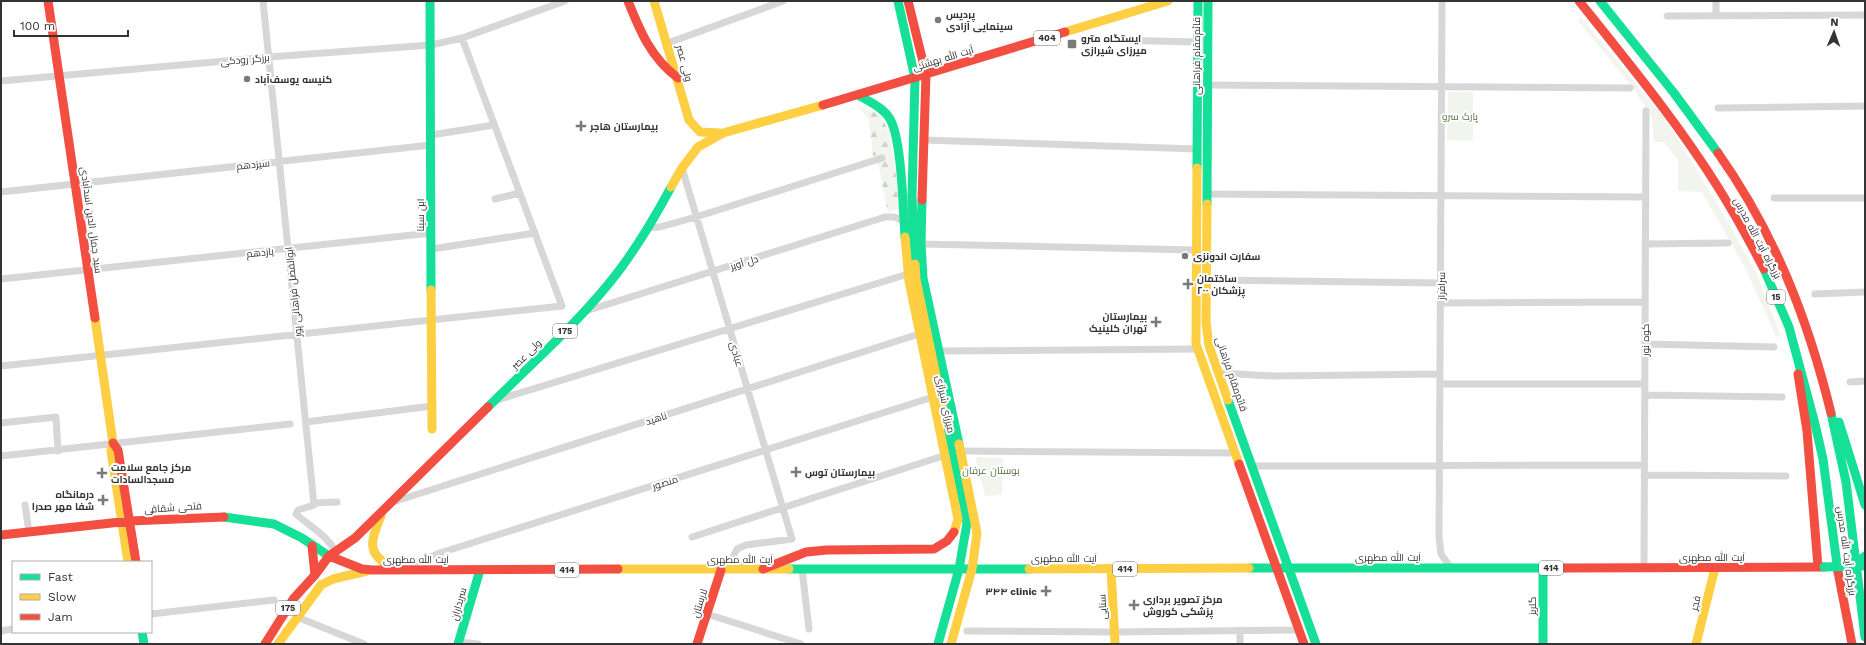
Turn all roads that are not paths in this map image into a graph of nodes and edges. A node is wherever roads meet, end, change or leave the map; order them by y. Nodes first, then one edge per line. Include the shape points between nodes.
1 (48, 1) edge
2 (263, 1) edge
3 (430, 1) edge
4 (565, 1) edge
5 (628, 1) edge
6 (654, 1) edge
7 (783, 1) edge
8 (898, 1) edge
9 (908, 1) edge
10 (1168, 1) edge
11 (1198, 1) edge
12 (1208, 1) edge
13 (1442, 1) edge
14 (1579, 1) edge
15 (1600, 1) edge
16 (1716, 1) edge
17 (1865, 15) edge
18 (1667, 16) dead end
19 (1716, 16) junction
20 (462, 38) junction
21 (1112, 40) dead end
22 (1198, 42) junction
23 (668, 43) junction
24 (431, 45) junction
25 (269, 57) junction
26 (926, 74) junction
27 (59, 76) junction
28 (678, 78) junction
29 (915, 78) junction
30 (1, 81) edge
31 (1207, 85) junction
32 (1442, 87) junction
33 (1630, 88) dead end
34 (858, 95) junction
35 (1865, 106) edge
36 (1718, 108) dead end
37 (1646, 111) dead end
38 (494, 125) junction
39 (723, 133) junction
40 (431, 135) junction
41 (923, 140) junction
42 (431, 145) junction
43 (1197, 149) junction
44 (882, 158) dead end
45 (279, 162) junction
46 (682, 168) junction
47 (75, 184) junction
48 (1, 192) edge
49 (520, 193) junction
50 (1207, 194) junction
51 (1441, 196) junction
52 (1645, 197) junction
53 (1774, 198) dead end
54 (1865, 198) edge
55 (495, 199) dead end
56 (696, 217) junction
57 (904, 221) junction
58 (648, 228) junction
59 (432, 233) junction
60 (535, 233) junction
61 (1728, 243) dead end
62 (921, 244) junction
63 (1645, 244) junction
64 (288, 248) junction
65 (432, 249) junction
66 (1196, 250) junction
67 (88, 270) junction
68 (712, 272) junction
69 (908, 274) junction
70 (1, 279) edge
71 (1206, 280) junction
72 (1441, 283) junction
73 (1865, 292) edge
74 (1815, 294) dead end
75 (1645, 302) junction
76 (1441, 303) junction
77 (584, 312) junction
78 (432, 319) junction
79 (1806, 322) junction
80 (729, 329) junction
81 (297, 334) junction
82 (919, 334) junction
83 (1645, 344) junction
84 (1774, 347) dead end
85 (1197, 349) junction
86 (1795, 350) junction
87 (939, 351) junction
88 (100, 355) junction
89 (1, 366) edge
90 (1218, 373) junction
91 (1440, 374) junction
92 (1850, 382) dead end
93 (1865, 382) edge
94 (1440, 384) junction
95 (1645, 384) junction
96 (747, 389) junction
97 (1645, 395) junction
98 (933, 397) junction
99 (1782, 397) dead end
100 (493, 402) junction
101 (432, 406) junction
102 (306, 422) junction
103 (1, 423) edge
104 (290, 424) dead end
105 (432, 429) dead end
106 (113, 443) junction
107 (765, 450) junction
108 (58, 451) junction
109 (961, 451) junction
110 (1236, 453) junction
111 (1, 456) edge
112 (946, 456) junction
113 (1440, 465) junction
114 (1644, 465) junction
115 (1253, 466) junction
116 (1644, 475) junction
117 (1786, 476) dead end
118 (337, 502) dead end
119 (392, 502) junction
120 (314, 503) junction
121 (25, 505) dead end
122 (1865, 505) edge
123 (782, 508) junction
124 (383, 511) junction
125 (126, 522) junction
126 (29, 532) junction
127 (1853, 532) junction
128 (1, 535) edge
129 (692, 537) dead end
130 (312, 546) junction
131 (334, 556) junction
132 (128, 561) edge
133 (136, 561) edge
134 (1864, 562) edge
135 (1821, 567) junction
136 (1290, 568) junction
137 (1451, 568) junction
138 (1543, 568) junction
139 (1644, 568) junction
140 (1715, 568) junction
141 (748, 569) junction
142 (762, 569) junction
143 (802, 569) junction
144 (959, 569) junction
145 (972, 569) junction
146 (1111, 569) junction
147 (1278, 569) junction
148 (373, 570) junction
149 (398, 570) junction
150 (480, 570) junction
151 (721, 570) junction
152 (316, 575) junction
153 (1865, 596) edge
154 (274, 600) dead end
155 (152, 614) edge
156 (707, 614) junction
157 (296, 617) junction
158 (12, 629) edge
159 (808, 630) dead end
160 (1240, 630) junction
161 (1299, 630) junction
162 (1, 631) edge
163 (967, 631) dead end
164 (1114, 632) junction
165 (142, 633) edge
166 (1865, 638) edge
167 (459, 643) edge
168 (144, 644) edge
169 (265, 644) edge
170 (278, 644) edge
171 (364, 644) edge
172 (478, 644) edge
173 (697, 644) edge
174 (801, 644) edge
175 (938, 644) edge
176 (952, 644) edge
177 (1115, 644) edge
178 (1240, 644) edge
179 (1304, 644) edge
180 (1316, 644) edge
181 (1542, 644) edge
182 (1696, 644) edge
183 (1852, 644) edge

1 - 27 main road, سید جمال الدین اسدآبادی
2 - 25 street, ابوالفضل فراهانی پور
3 - 24 main road, ابن سینا
4 - 20 street, برزگر رودکی
5 - 28 main road via 654,57
6 - 23 main road, ولی عصر
7 - 23 street
8 - 29 main road, میرزای شیرازی
9 - 26 main road, میرزای شیرازی
10 - 26 main road, آیت الله بهشتی / 404
11 - 22 main road, قائم‌مقام فراهانی
12 - 31 main road, قائم‌مقام فراهانی
13 - 32 street, سرافراز
14 - 86 main road, بزرگراه آیت الله مدرس / 15 via 1637,73 1686,140 1730,208 1764,269 1789,327
15 - 79 main road, بزرگراه آیت الله مدرس / 15 via 1702,131 1746,197 1780,259
16 - 19 street
17 - 19 street
18 - 19 street
20 - 24 street, برزگر رودکی
20 - 38 street
21 - 22 street
22 - 43 main road, قائم‌مقام فراهانی
23 - 28 main road, ولی عصر
24 - 25 street, برزگر رودکی
24 - 40 main road, ابن سینا
25 - 27 street, برزگر رودکی
25 - 45 street, ابوالفضل فراهانی پور
26 - 29 main road, آیت الله بهشتی / 404
26 - 41 main road, میرزای شیرازی
27 - 30 street, برزگر رودکی
27 - 47 main road, سید جمال الدین اسدآبادی
28 - 39 main road, ولی عصر via 686,109 695,128 704,134
29 - 34 main road, آیت الله بهشتی / 404
29 - 144 main road, میرزای شیرازی via 912,181 916,280 967,523
31 - 32 street
31 - 50 main road, قائم‌مقام فراهانی
32 - 33 street
32 - 51 street, سرافراز
34 - 39 main road, آیت الله بهشتی / 404
34 - 57 main road, میرزای شیرازی via 881,109 893,127 898,146
35 - 36 street
37 - 52 street, کوه نور
38 - 40 street
38 - 49 street
39 - 46 main road, ولی عصر / 175 via 698,147
40 - 42 main road, ابن سینا
41 - 43 street
41 - 62 main road, میرزای شیرازی
42 - 45 street, سیزدهم
42 - 59 main road, ابن سینا
43 - 66 main road, قائم‌مقام فراهانی
44 - 56 street
45 - 47 street, سیزدهم
45 - 64 street, ابوالفضل فراهانی پور
46 - 56 street, عبادی
46 - 58 main road, ولی عصر / 175
47 - 48 street, سیزدهم
47 - 67 main road, سید جمال الدین اسدآبادی
49 - 55 street
49 - 60 street
50 - 51 street
50 - 71 main road, قائم‌مقام فراهانی
51 - 52 street
51 - 72 street, سرافراز
52 - 63 street, کوه نور
53 - 54 street
56 - 58 street
56 - 68 street, عبادی
57 - 68 street, دل آویز via 885,217
57 - 69 main road, میرزای شیرازی
58 - 77 main road, ولی عصر / 175 via 621,268
59 - 64 street, یازدهم
59 - 65 main road, ابن سینا
60 - 65 street
60 - 78 street via 562,306
61 - 63 street
62 - 66 street
62 - 87 main road, میرزای شیرازی via 923,278
63 - 75 street, کوه نور
64 - 67 street, یازدهم
64 - 81 street, ابوالفضل فراهانی پور
65 - 78 main road, ابن سینا
66 - 85 main road, قائم‌مقام فراهانی
67 - 70 street, یازدهم
67 - 88 main road, سید جمال الدین اسدآبادی
68 - 77 street, دل آویز
68 - 80 street, عبادی
69 - 80 street
69 - 82 main road, میرزای شیرازی
71 - 72 street
71 - 90 main road, قائم‌مقام فراهانی via 1208,346
72 - 76 street, سرافراز
73 - 74 street
75 - 76 street
75 - 83 street, کوه نور
76 - 91 street, سرافراز
77 - 100 main road, ولی عصر / 175
78 - 81 street
78 - 101 main road, ابن سینا
79 - 122 main road
79 - 127 main road, بزرگراه آیت الله مدرس / 15 via 1836,432
80 - 96 street, عبادی
80 - 100 street
81 - 88 street
81 - 102 street, ابوالفضل فراهانی پور
82 - 96 street, ناهید
82 - 98 main road, میرزای شیرازی
83 - 84 street
83 - 95 street, کوه نور
85 - 87 street
85 - 110 main road, قائم‌مقام فراهانی
86 - 135 main road via 1807,431
86 - 183 main road, بزرگراه آیت الله مدرس / 15 via 1823,459 1840,587
87 - 109 main road, میرزای شیرازی
88 - 89 street
88 - 106 main road, سید جمال الدین اسدآبادی
90 - 91 street via 1273,376
90 - 115 main road, قائم‌مقام فراهانی
91 - 94 street, سرافراز
92 - 93 street
94 - 95 street
94 - 113 street, سرافراز
95 - 97 street, کوه نور
96 - 107 street, عبادی
96 - 119 street, ناهید
97 - 99 street
97 - 114 street, کوه نور
98 - 107 street, منصور
98 - 112 main road, میرزای شیرازی
100 - 119 main road, ولی عصر / 175
101 - 102 street
101 - 105 main road, ابن سینا
102 - 120 street, ابوالفضل فراهانی پور
103 - 108 street via 56,416
104 - 106 street
106 - 108 street
106 - 125 main road, سید جمال الدین اسدآبادی via 118,450
107 - 123 street, عبادی
107 - 149 street, منصور via 440,553
108 - 111 street
109 - 110 street
109 - 145 main road, میرزای شیرازی via 977,532
110 - 147 main road, قائم‌مقام فراهانی
112 - 123 street
112 - 142 main road, میرزای شیرازی via 958,519 952,537 939,547 923,550 806,552
113 - 114 street
113 - 115 street
113 - 137 street, سرافراز via 1439,548
114 - 116 street, کوه نور
115 - 136 main road, قائم‌مقام فراهانی
116 - 117 street
116 - 139 street, کوه نور
118 - 120 street
119 - 124 main road, ولی عصر / 175
120 - 131 street via 311,507 298,510 296,514 327,539
121 - 126 street
123 - 129 street
123 - 141 street, عبادی via 792,540 746,545 737,549 734,561
124 - 131 main road, ولی عصر / 175
124 - 149 main road via 372,538 372,549 376,559
125 - 126 main road, فتحی شقاقی
125 - 130 main road, فتحی شقاقی via 206,516 234,517 274,524
125 - 132 main road, سید جمال الدین اسدآبادی
125 - 133 main road, سید جمال الدین اسدآبادی
126 - 128 main road, فتحی شقاقی
127 - 153 main road
127 - 166 main road, بزرگراه آیت الله مدرس / 15
130 - 131 main road, فتحی شقاقی
130 - 152 main road
131 - 148 main road, آیت الله مطهری / 414 via 362,569
131 - 152 main road, ولی عصر / 175
134 - 135 main road, آیت الله مطهری / 414, bridge via 1847,567
135 - 140 main road, آیت الله مطهری / 414
136 - 137 main road, آیت الله مطهری / 414
136 - 147 main road, آیت الله مطهری / 414
136 - 180 main road, قائم‌مقام فراهانی
137 - 138 main road, آیت الله مطهری / 414
138 - 139 main road, آیت الله مطهری / 414
138 - 181 main road, گلریز
139 - 140 main road, آیت الله مطهری / 414
140 - 182 main road, فجر
141 - 142 main road, آیت الله مطهری / 414
141 - 151 main road, آیت الله مطهری / 414
142 - 143 main road, آیت الله مطهری / 414
143 - 144 main road, آیت الله مطهری / 414
143 - 159 street
144 - 145 main road, آیت الله مطهری / 414
144 - 175 main road, میرزای شیرازی
145 - 146 main road, آیت الله مطهری / 414
145 - 176 main road, میرزای شیرازی
146 - 147 main road, آیت الله مطهری / 414
146 - 164 main road, سنایی
147 - 161 main road, قائم‌مقام فراهانی
148 - 149 main road, آیت الله مطهری / 414
148 - 157 main road, 175 via 325,582
149 - 150 main road, آیت الله مطهری / 414
150 - 151 main road, آیت الله مطهری / 414
150 - 167 main road, سربداران
151 - 156 main road, لارستان
152 - 169 main road, ولی عصر / 175 via 294,598
154 - 155 street
156 - 173 main road, لارستان
156 - 174 street
157 - 170 main road, 175
157 - 171 street
158 - 162 street
160 - 161 street
160 - 164 street
160 - 178 street
161 - 179 main road, قائم‌مقام فراهانی
163 - 164 street
164 - 177 main road, سنایی
165 - 168 main road
167 - 172 street

